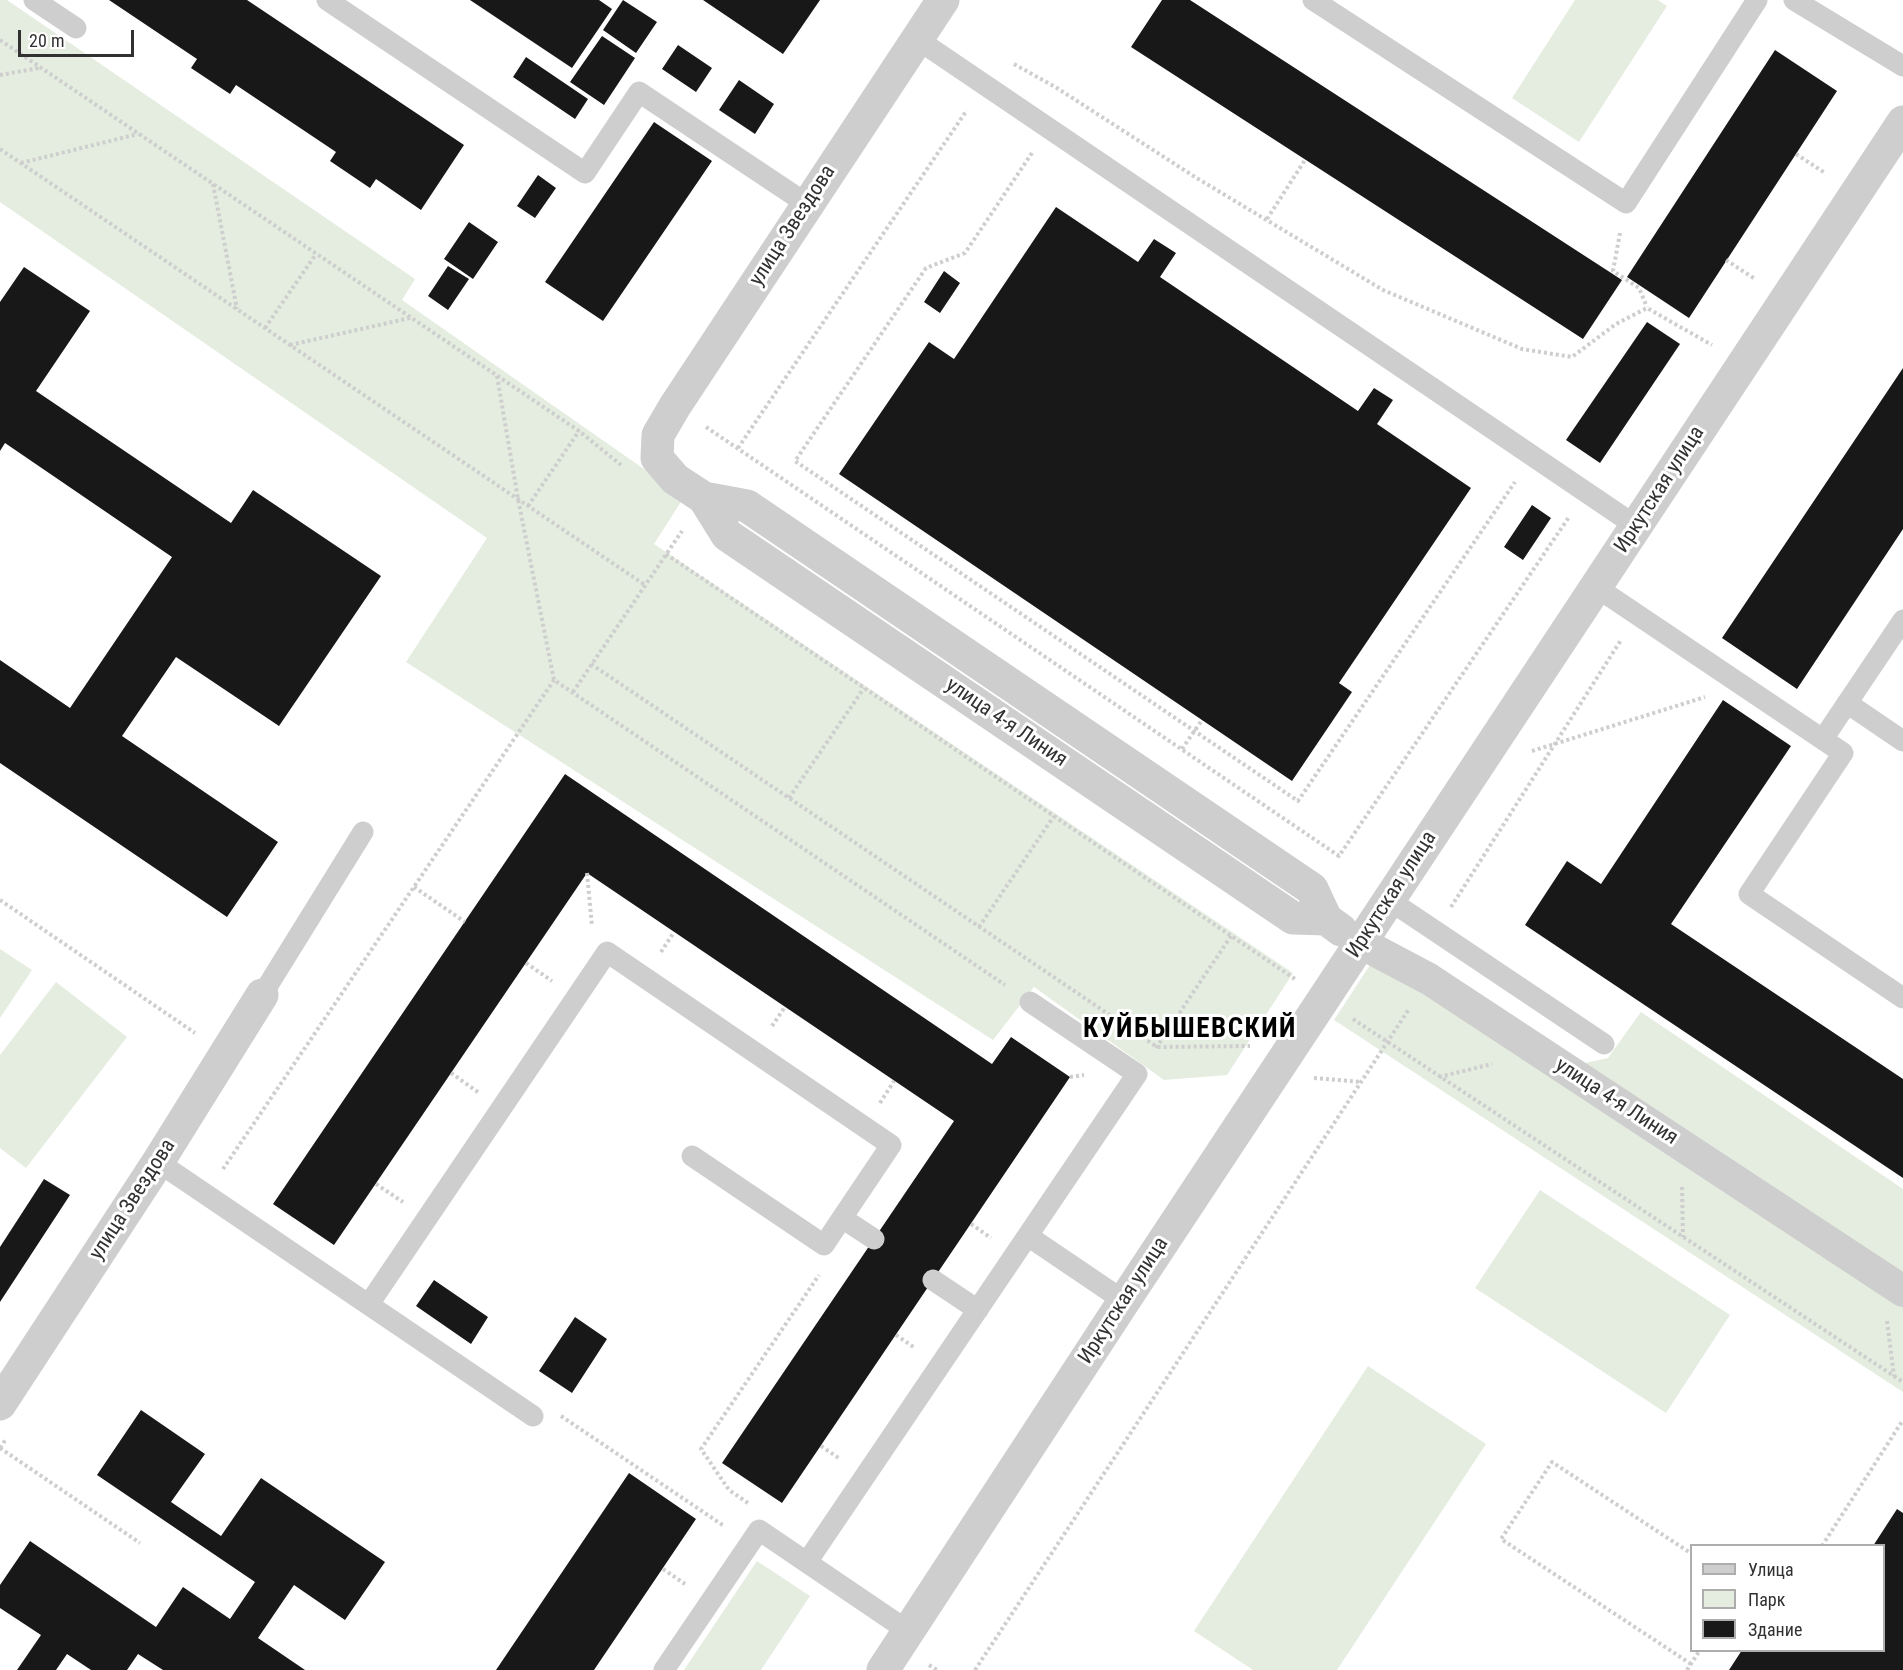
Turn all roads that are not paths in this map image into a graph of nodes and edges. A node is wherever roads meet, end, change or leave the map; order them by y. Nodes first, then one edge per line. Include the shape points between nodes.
1 (34, 0) edge
2 (327, 0) edge
3 (943, 0) edge
4 (1313, 0) edge
5 (1758, 0) edge
6 (1794, 0) edge
7 (76, 28) dead end
8 (917, 39) junction
9 (1903, 66) edge
10 (1898, 140) edge
11 (807, 204) junction
12 (657, 458) joint
13 (1636, 526) junction
14 (1596, 586) junction
15 (1903, 620) edge
16 (1847, 703) junction
17 (1823, 739) junction
18 (1903, 741) edge
19 (363, 832) dead end
20 (1389, 900) junction
21 (1361, 943) junction
22 (262, 995) joint
23 (1903, 998) edge
24 (1030, 1002) road end
25 (1604, 1044) dead end
26 (692, 1156) dead end
27 (158, 1162) junction
28 (842, 1218) junction
29 (1028, 1236) junction
30 (874, 1239) dead end
31 (933, 1280) dead end
32 (1892, 1283) edge
33 (1124, 1301) junction
34 (369, 1304) junction
35 (978, 1310) junction
36 (0, 1404) edge
37 (533, 1416) road end
38 (807, 1562) junction
39 (908, 1631) junction
40 (664, 1670) edge
41 (883, 1670) edge

1 - 7 lane
2 - 11 lane via 585,173 639,92
3 - 8 street, улица Звездова
4 - 5 lane via 1626,203
6 - 9 lane
8 - 11 street, улица Звездова
8 - 13 lane
10 - 13 street, Иркутская улица
11 - 12 street, улица Звездова via 657,435
12 - 21 street, улица 4-я Линия via 675,479 704,498 727,535 1293,918 1326,919
13 - 14 street, Иркутская улица
14 - 17 lane
14 - 20 street, Иркутская улица
15 - 16 lane
16 - 17 lane
16 - 18 lane
17 - 23 lane via 1843,753 1749,894
19 - 22 lane
20 - 21 street, Иркутская улица
20 - 25 lane
21 - 32 street, улица 4-я Линия via 1429,980
21 - 33 street, Иркутская улица
22 - 27 street, улица Звездова
24 - 29 lane via 1137,1074
26 - 28 lane via 824,1245
27 - 34 lane
27 - 36 street, улица Звездова
28 - 30 lane
28 - 34 lane via 891,1145 607,952
29 - 33 lane
29 - 35 lane
31 - 35 lane
33 - 39 street, Иркутская улица
34 - 37 lane
35 - 38 lane
38 - 39 lane
38 - 40 lane via 759,1530
39 - 41 street, Иркутская улица

